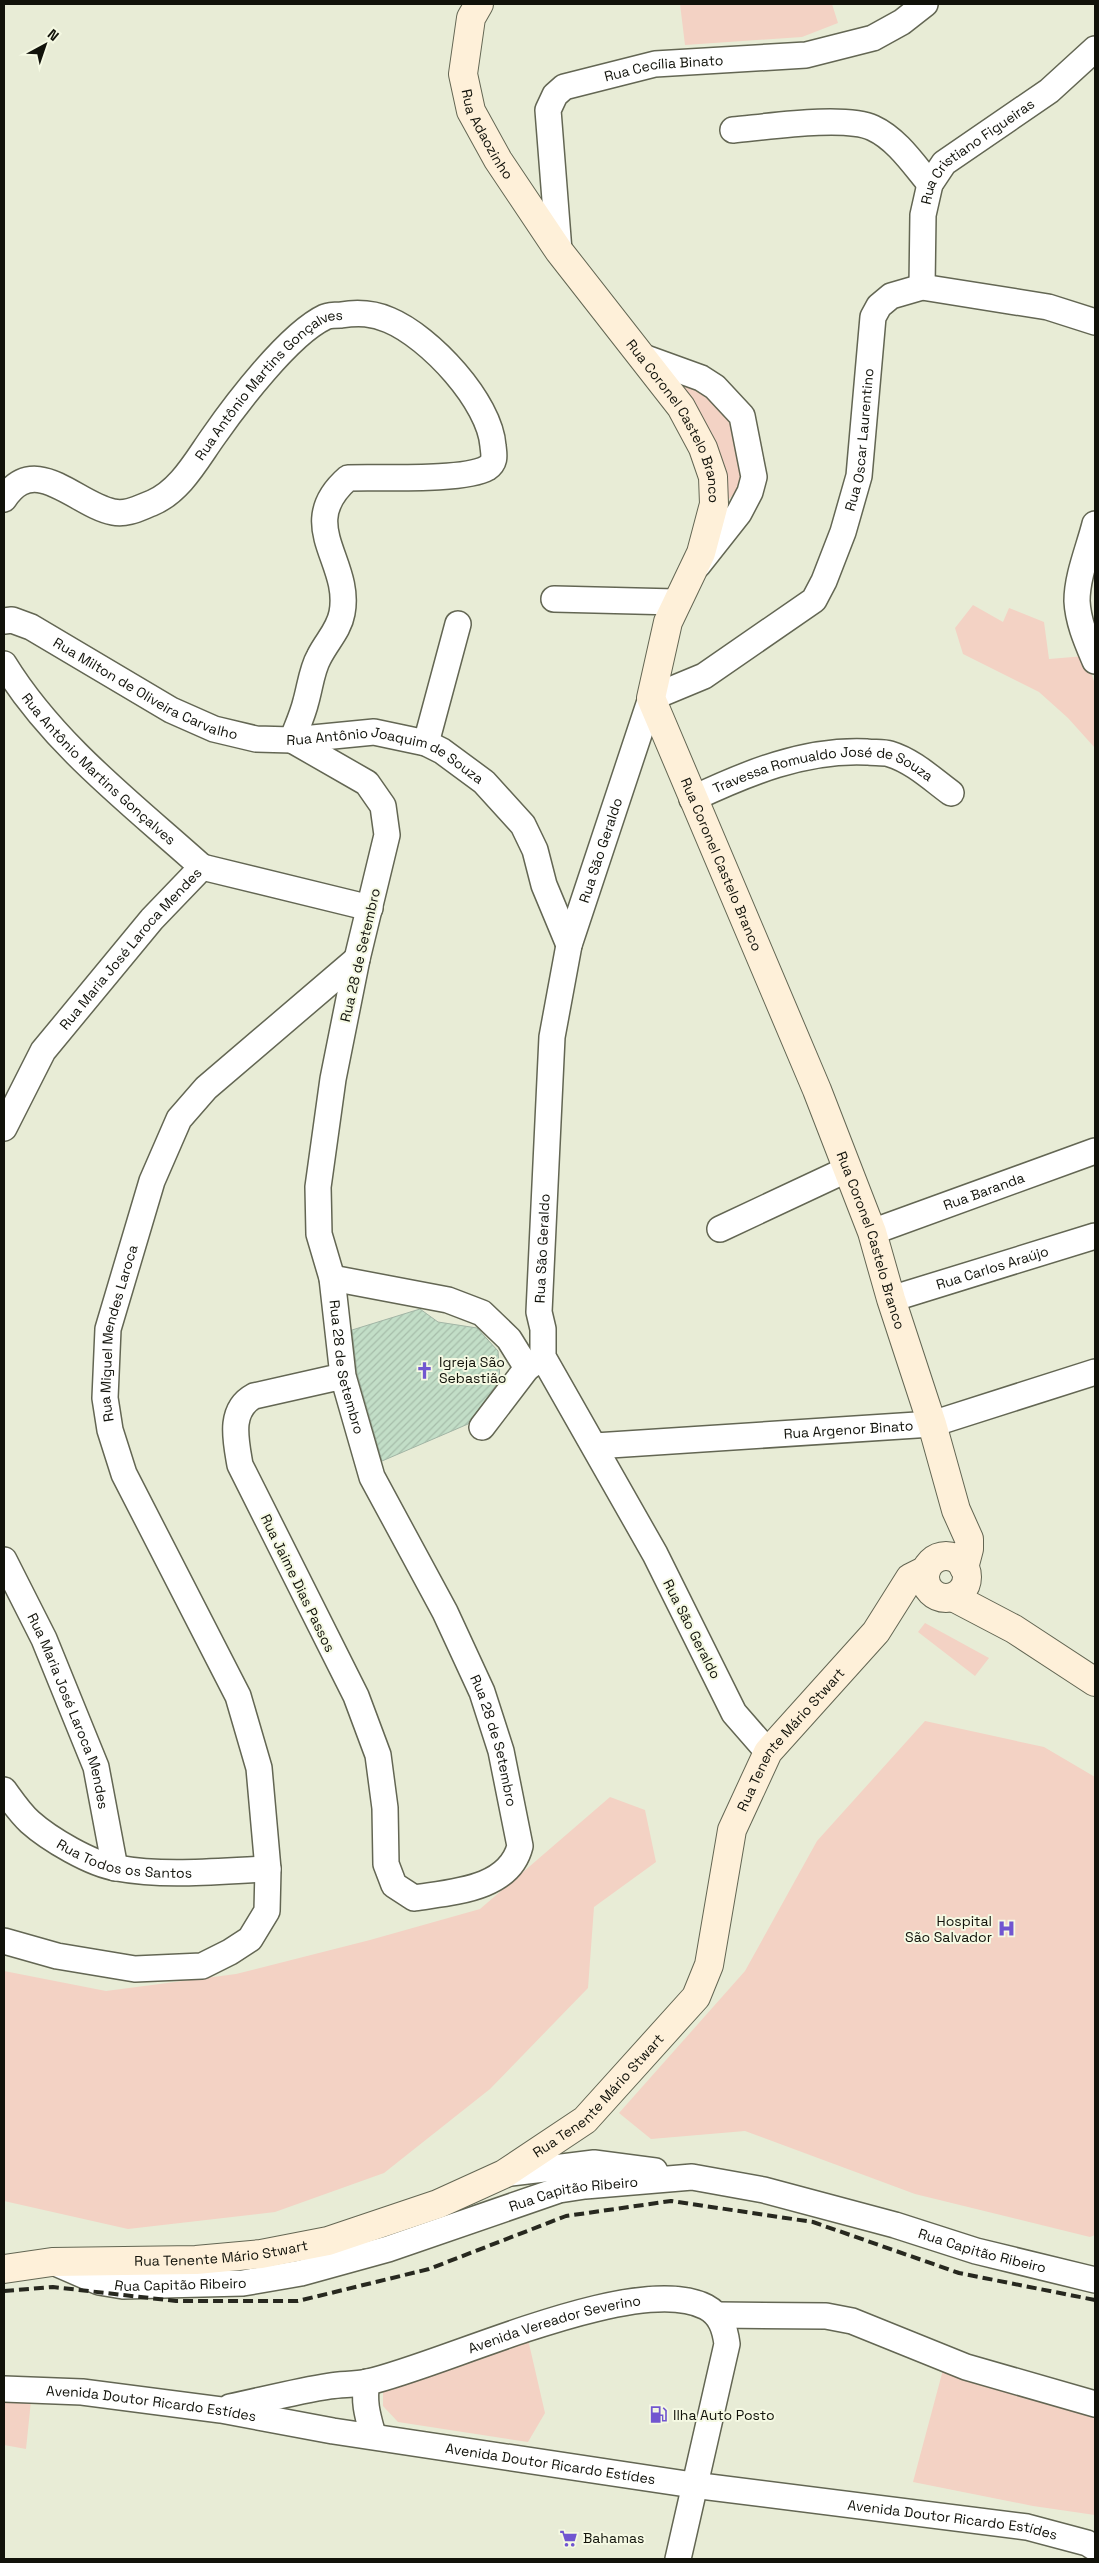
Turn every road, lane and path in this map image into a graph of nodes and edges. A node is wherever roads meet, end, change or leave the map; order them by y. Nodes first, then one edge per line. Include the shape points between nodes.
1 (479, 4) edge
2 (925, 4) edge
3 (1095, 49) edge
4 (732, 130) dead end
5 (930, 184) junction
6 (559, 251) junction
7 (922, 286) junction
8 (1095, 322) edge
9 (643, 357) junction
10 (494, 460) joint
11 (4, 499) edge
12 (1095, 524) edge
13 (692, 573) junction
14 (554, 599) dead end
15 (676, 602) junction
16 (4, 621) edge
17 (458, 624) dead end
18 (1095, 661) edge
19 (4, 664) edge
20 (651, 698) junction
21 (292, 740) junction
22 (426, 743) junction
23 (950, 793) dead end
24 (692, 799) junction
25 (202, 866) junction
26 (370, 908) junction
27 (569, 945) junction
28 (357, 959) junction
29 (4, 1128) edge
30 (1095, 1151) edge
31 (848, 1169) junction
32 (720, 1229) dead end
33 (872, 1232) junction
34 (1095, 1236) edge
35 (332, 1278) junction
36 (891, 1299) junction
37 (535, 1363) junction
38 (1095, 1372) edge
39 (343, 1376) junction
40 (932, 1424) junction
41 (482, 1427) dead end
42 (595, 1446) junction
43 (4, 1560) edge
44 (945, 1578) junction
45 (1095, 1682) edge
46 (768, 1752) junction
47 (4, 1790) edge
48 (386, 1864) joint
49 (116, 1868) junction
50 (268, 1869) junction
51 (4, 1941) edge
52 (504, 2174) junction
53 (692, 2177) junction
54 (52, 2262) junction
55 (4, 2269) edge
56 (1095, 2280) edge
57 (717, 2315) junction
58 (367, 2382) junction
59 (4, 2389) edge
60 (1095, 2404) edge
61 (221, 2410) junction
62 (373, 2436) junction
63 (693, 2485) junction
64 (1095, 2548) edge
65 (678, 2559) edge

1 - 6 main road, Rua Adaozinho via 471,18 463,74 471,111 498,160
2 - 6 street, Rua Cecília Binato via 873,38 806,55 655,64 564,87 554,94 548,110
3 - 5 street, Rua Cristiano Figueiras via 1049,91 944,163
4 - 5 street via 816,122 862,124 891,140
5 - 7 street, Rua Cristiano Figueiras via 923,215
6 - 9 main road, Rua Coronel Castelo Branco
7 - 8 street, Rua Oscar Laurentino via 1048,307
7 - 20 street, Rua Oscar Laurentino via 891,296 879,306 873,317 859,476 843,532 814,600 704,676
9 - 13 main road, Rua Coronel Castelo Branco via 681,407 703,448 712,477 714,504 701,554
9 - 13 street via 701,378 715,387 742,416 754,477 750,492 739,512
10 - 11 street, Rua Antônio Martins Gonçalves via 488,420 462,378 413,334 390,320 362,312 326,317 306,331 263,372 190,471 162,499 130,512 113,512 95,506 52,482 25,480 8,492
10 - 21 street, Rua Antônio Joaquim de Souza via 479,471 450,476 348,478 337,488 329,501 323,524 343,589 342,612 338,628 318,658
12 - 18 street via 1077,600 1082,630
13 - 15 main road, Rua Coronel Castelo Branco
14 - 15 street
15 - 20 main road, Rua Coronel Castelo Branco via 668,622
16 - 21 street, Rua Milton de Oliveira Carvalho via 12,620 31,627 171,710 214,729 256,739
17 - 22 street
19 - 25 street, Rua Antônio Martins Gonçalves via 24,696 83,760
20 - 24 main road, Rua Coronel Castelo Branco
20 - 27 street, Rua São Geraldo
21 - 22 street, Rua Antônio Joaquim de Souza via 374,732
21 - 26 street, Rua 28 de Setembro via 366,783 383,806 387,835
22 - 27 street, Rua Antônio Joaquim de Souza via 484,782 522,825 535,850 544,885
23 - 24 street, Travessa Romualdo José de Souza via 907,761 888,753 851,752 794,759 742,775
24 - 31 main road, Rua Coronel Castelo Branco
25 - 26 street, Rua Maria José Laroca Mendes
25 - 29 street, Rua Maria José Laroca Mendes via 152,919 43,1051
26 - 28 street, Rua 28 de Setembro
27 - 37 street, Rua São Geraldo via 552,1037 539,1312 543,1329
28 - 35 street, Rua 28 de Setembro via 333,1079 318,1187 319,1234
28 - 50 street, Rua Miguel Mendes Laroca via 206,1088 180,1119 152,1181 108,1329 105,1398 110,1430 124,1474 238,1696 259,1768
30 - 33 street, Rua Baranda
31 - 32 street
31 - 33 main road, Rua Coronel Castelo Branco
33 - 36 main road, Rua Coronel Castelo Branco
34 - 36 street, Rua Carlos Araújo
35 - 37 street via 448,1300 482,1313
35 - 39 street, Rua 28 de Setembro
36 - 40 main road, Rua Coronel Castelo Branco
37 - 41 street
37 - 42 street, Rua São Geraldo
38 - 40 street, Rua Argenor Binato
39 - 48 street, Rua Jaime Dias Passos via 254,1396 242,1406 234,1429 240,1465 356,1696 378,1755 385,1808
39 - 48 street, Rua 28 de Setembro via 372,1477 445,1612 482,1692 501,1751 520,1846 517,1859 505,1873 472,1888 414,1898 394,1885
40 - 42 street, Rua Argenor Binato
40 - 44 main road, Rua Coronel Castelo Branco via 969,1550
42 - 46 street, Rua São Geraldo via 734,1713
43 - 49 street, Rua Maria José Laroca Mendes via 44,1639 96,1767
44 - 45 main road via 1014,1629
44 - 46 main road, Rua Tenente Mário Stwart via 912,1600 891,1606 876,1632
46 - 52 main road, Rua Tenente Mário Stwart via 732,1830 710,1964 696,1997 585,2120
47 - 49 street, Rua Todos os Santos via 28,1821 45,1835
49 - 50 street, Rua Todos os Santos via 186,1873
50 - 51 street, Rua Miguel Mendes Laroca via 266,1911 250,1939 202,1966 135,1968 57,1956
52 - 53 street via 594,2163
52 - 54 main road, Rua Tenente Mário Stwart via 438,2204 328,2241 261,2254 196,2260
53 - 54 street, Rua Capitão Ribeiro via 559,2190 388,2249 302,2273 243,2283 123,2286 99,2282
53 - 56 street, Rua Capitão Ribeiro via 764,2190 895,2225 976,2251
54 - 55 main road, Rua Tenente Mário Stwart
57 - 58 street, Avenida Vereador Severino via 705,2307 683,2301 648,2300 580,2312
57 - 60 street via 826,2316 852,2321 966,2367
57 - 63 street via 726,2330 727,2344
58 - 61 street, Avenida Vereador Severino via 330,2386
58 - 62 street via 364,2396
59 - 61 street, Avenida Doutor Ricardo Estídes via 82,2392
61 - 62 street, Avenida Doutor Ricardo Estídes
62 - 63 street, Avenida Doutor Ricardo Estídes
63 - 64 street, Avenida Doutor Ricardo Estídes via 1027,2527
63 - 65 street

